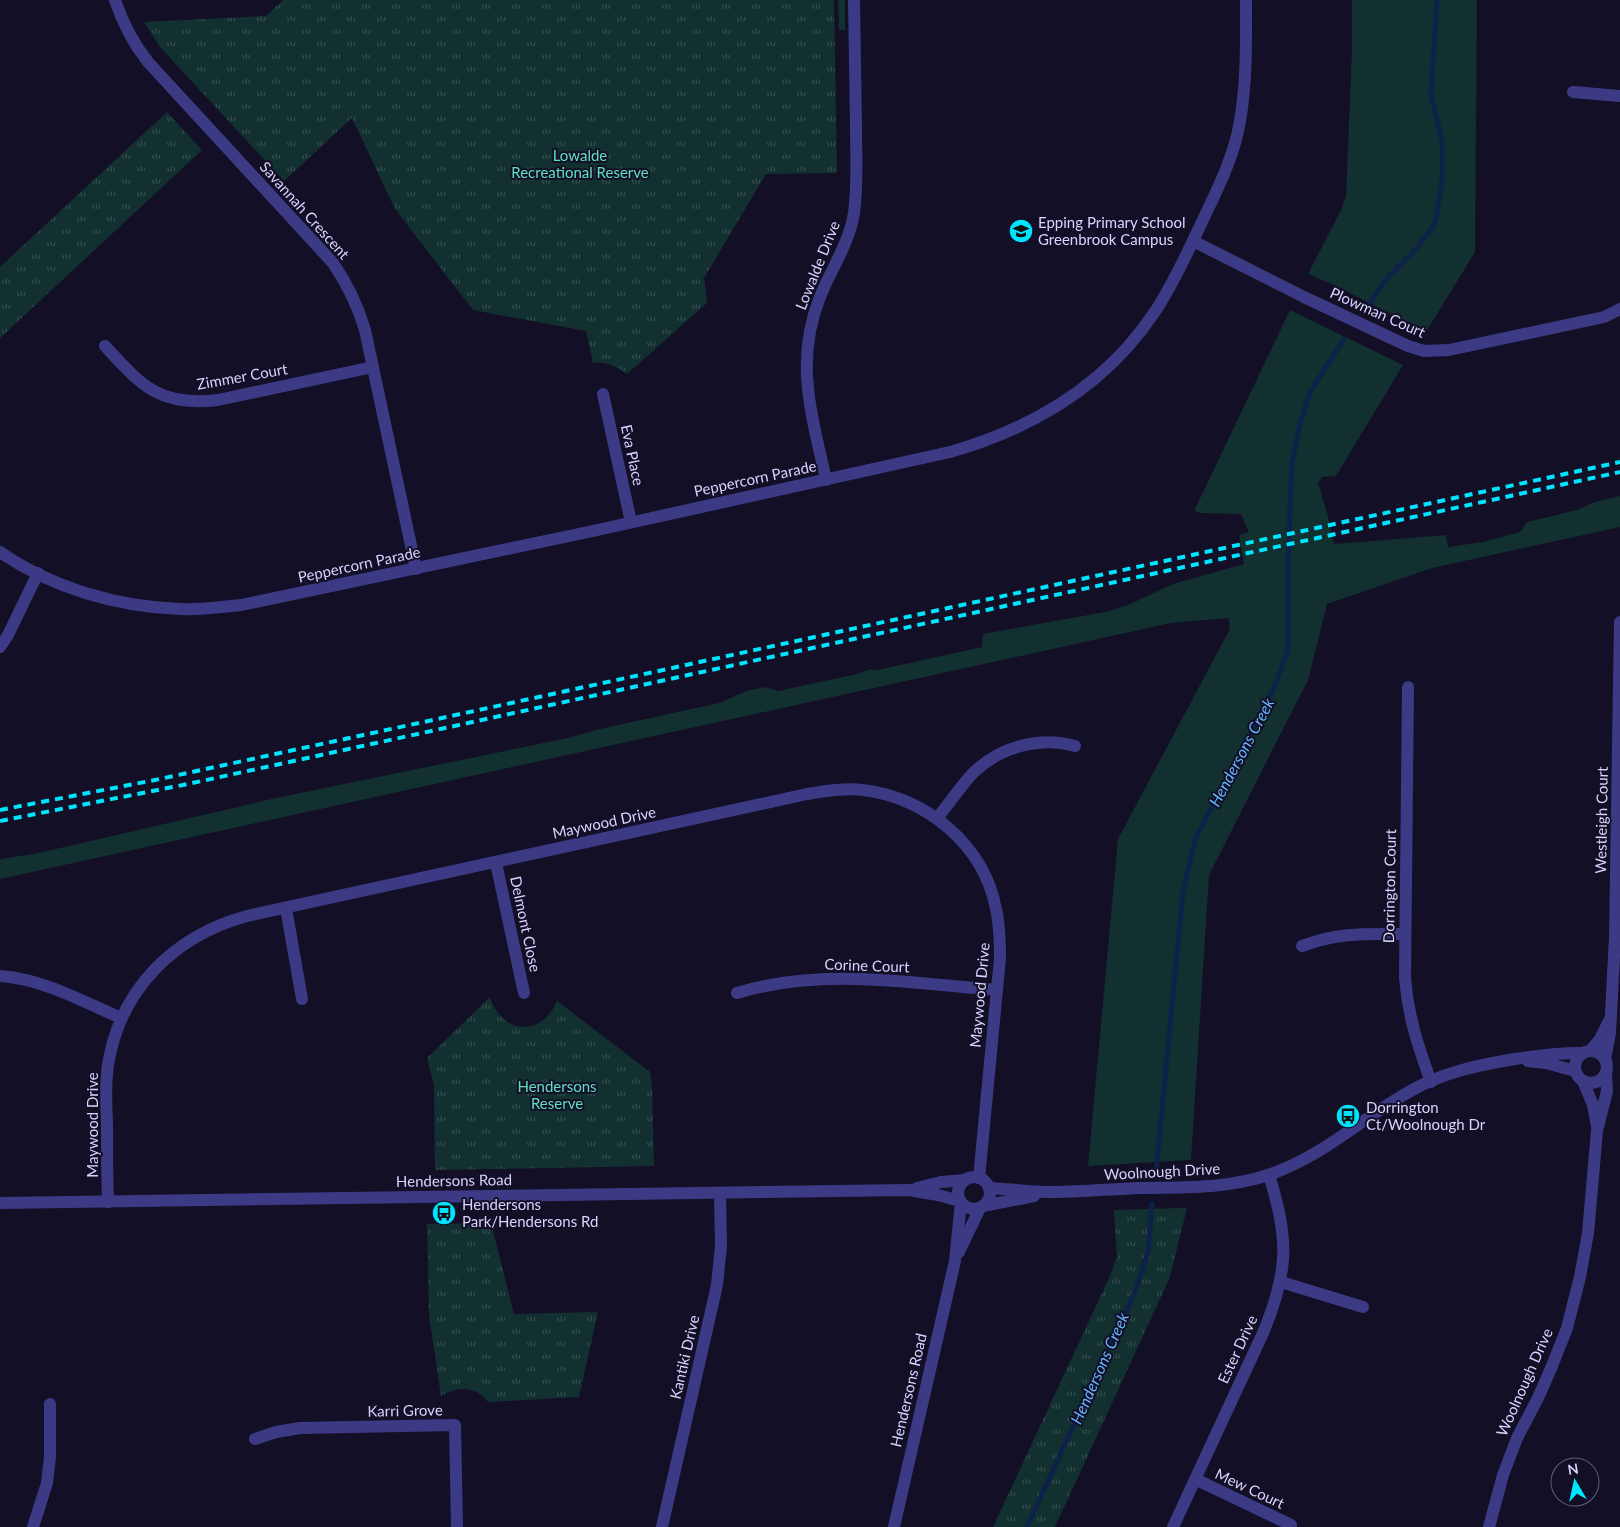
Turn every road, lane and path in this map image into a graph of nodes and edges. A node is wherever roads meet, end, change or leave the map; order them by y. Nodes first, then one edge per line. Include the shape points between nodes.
1 (115, 0) edge
2 (854, 0) edge
3 (1246, 0) edge
4 (1573, 92) dead end
5 (1620, 96) edge
6 (1193, 241) junction
7 (1620, 309) edge
8 (105, 346) dead end
9 (373, 367) junction
10 (603, 394) dead end
11 (826, 480) junction
12 (631, 522) junction
13 (0, 552) edge
14 (416, 569) junction
15 (38, 574) junction
16 (1620, 622) edge
17 (0, 647) edge
18 (1408, 687) dead end
19 (1076, 746) dead end
20 (937, 818) junction
21 (496, 862) junction
22 (286, 908) junction
23 (1405, 934) junction
24 (1302, 946) dead end
25 (0, 976) edge
26 (996, 990) junction
27 (524, 993) dead end
28 (737, 993) dead end
29 (302, 999) dead end
30 (121, 1018) junction
31 (1610, 1019) junction
32 (1586, 1052) junction
33 (1516, 1059) junction
34 (1605, 1059) junction
35 (1575, 1071) junction
36 (1606, 1073) junction
37 (1583, 1081) junction
38 (1431, 1082) junction
39 (1597, 1130) junction
40 (1269, 1175) junction
41 (979, 1178) junction
42 (965, 1180) junction
43 (989, 1188) junction
44 (909, 1190) junction
45 (1051, 1192) junction
46 (720, 1193) junction
47 (960, 1201) junction
48 (108, 1202) junction
49 (0, 1203) edge
50 (982, 1207) junction
51 (955, 1261) junction
52 (1281, 1282) junction
53 (1363, 1307) dead end
54 (50, 1404) dead end
55 (255, 1439) dead end
56 (1195, 1479) junction
57 (1291, 1525) dead end
58 (33, 1527) edge
59 (458, 1527) edge
60 (662, 1527) edge
61 (894, 1527) edge
62 (1172, 1527) edge
63 (1489, 1527) edge

1 - 9 street, Savannah Crescent via 130,38 148,62 333,263 359,311
2 - 11 street, Lowalde Drive via 854,211 844,248 811,320 805,362 810,407
3 - 6 street, Peppercorn Parade via 1246,69 1240,122 1221,183
4 - 5 street
6 - 7 street, Plowman Court via 1408,346 1424,350 1474,345 1604,317
6 - 11 street, Peppercorn Parade via 1156,310 1132,343 1084,388 1054,409 978,444
8 - 9 street, Zimmer Court via 139,381 167,398 182,402 218,400
9 - 14 street, Savannah Crescent
10 - 12 street, Eva Place
11 - 12 street, Peppercorn Parade
12 - 14 street, Peppercorn Parade
13 - 15 street, Peppercorn Parade
14 - 15 street, Peppercorn Parade via 249,604 181,609 105,599
15 - 17 street
16 - 31 street, Westleigh Court via 1615,937
18 - 23 street, Dorrington Court
19 - 20 street via 1043,741 1003,752 971,775
20 - 21 street, Maywood Drive via 890,795 837,789
20 - 26 street, Maywood Drive via 965,844 988,884 1000,936
21 - 22 street, Maywood Drive
21 - 27 street, Delmont Close
22 - 29 street
22 - 30 street, Maywood Drive via 227,922 182,945 157,966
23 - 24 street via 1348,934
23 - 38 street, Dorrington Court via 1407,1002 1412,1028
25 - 30 street via 48,986
26 - 28 street, Corine Court via 839,978 782,982
26 - 41 street, Maywood Drive
30 - 48 street, Maywood Drive via 108,1066 106,1093
31 - 32 street, Westleigh Court via 1600,1038
31 - 34 street, Westleigh Court
32 - 33 street, Woolnough Drive
32 - 34 street via 1599,1053
32 - 35 street via 1576,1060
33 - 35 street, Woolnough Drive
33 - 38 street, Woolnough Drive via 1487,1063
34 - 36 street
35 - 37 street
36 - 37 street via 1594,1083
36 - 39 street, Woolnough Drive via 1606,1091
37 - 39 street, Woolnough Drive via 1593,1105
38 - 40 street, Woolnough Drive via 1386,1105 1324,1149
39 - 63 street, Woolnough Drive via 1588,1233 1567,1328 1502,1475
40 - 45 street, Woolnough Drive via 1217,1186
40 - 52 street, Ester Drive via 1282,1224 1284,1266
41 - 42 street
41 - 43 street
42 - 44 street, Hendersons Road
42 - 47 street via 959,1188
43 - 45 street, Woolnough Drive
43 - 50 street via 989,1198
44 - 46 street, Hendersons Road
44 - 47 street, Hendersons Road
45 - 50 street, Woolnough Drive
46 - 48 street, Hendersons Road
46 - 60 street, Kantiki Drive via 721,1246 717,1285
47 - 50 street via 967,1207
47 - 51 street, Hendersons Road
48 - 49 street, Hendersons Road
50 - 51 street, Hendersons Road
51 - 61 street, Hendersons Road
52 - 53 street
52 - 56 street, Ester Drive via 1273,1310
54 - 58 street via 47,1483
55 - 59 street, Karri Grove via 300,1428 455,1425
56 - 57 street, Mew Court
56 - 62 street, Ester Drive

